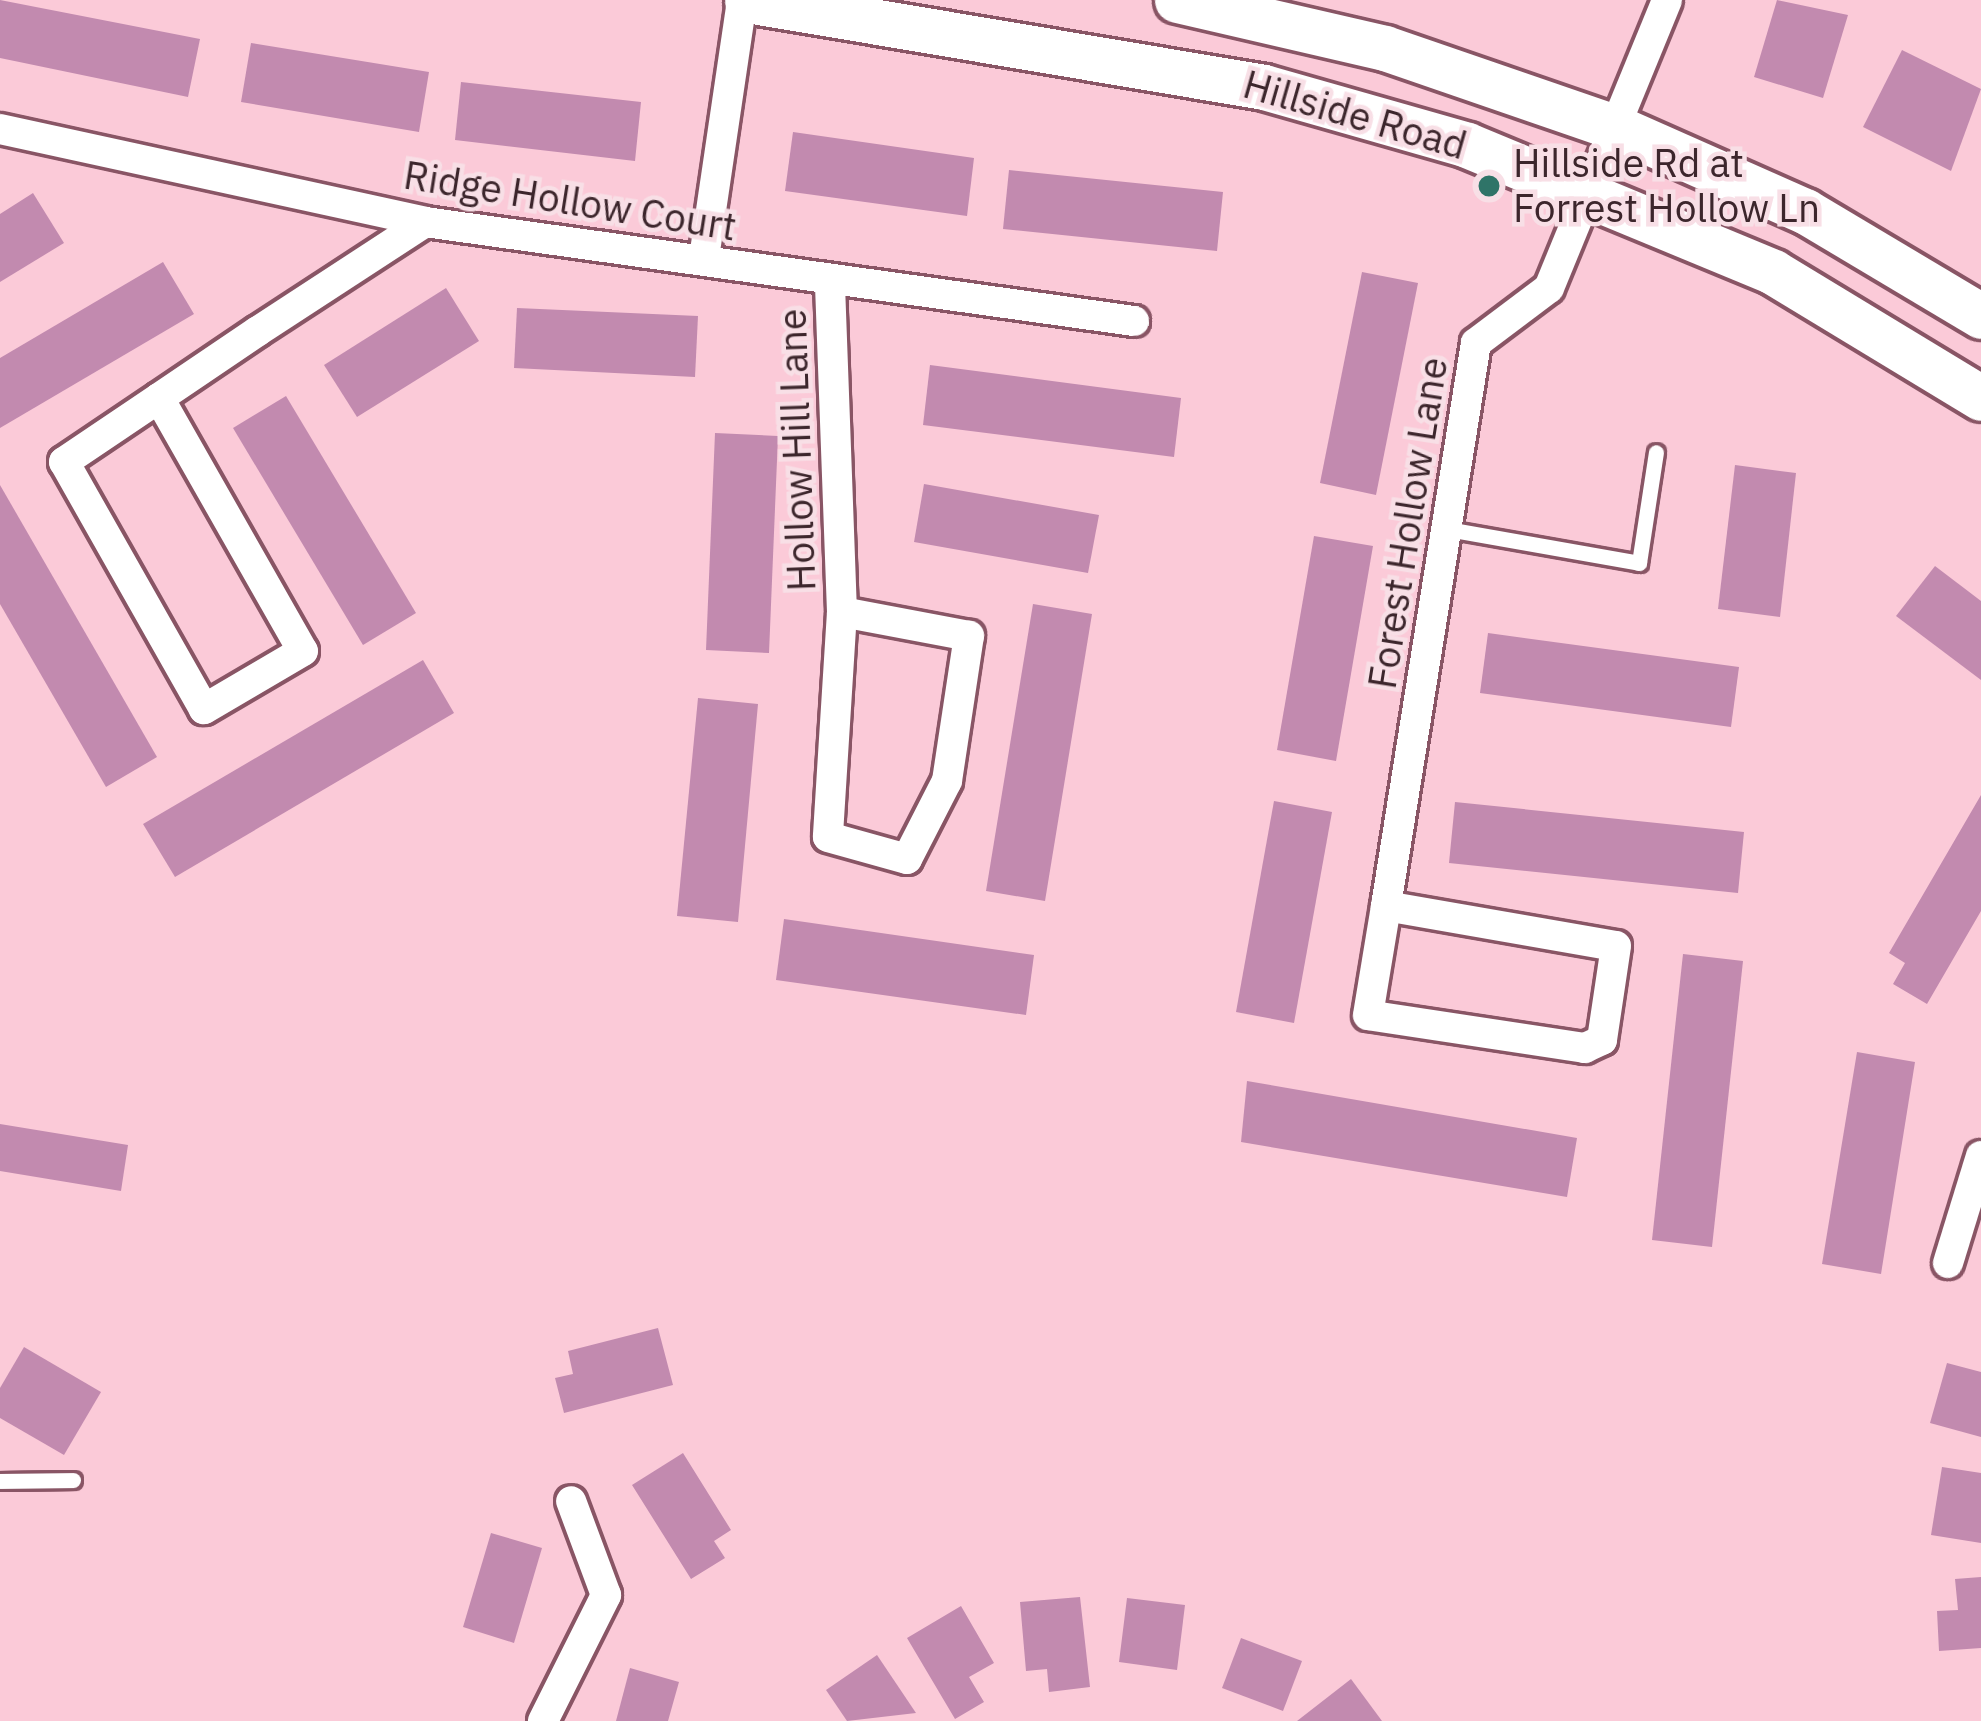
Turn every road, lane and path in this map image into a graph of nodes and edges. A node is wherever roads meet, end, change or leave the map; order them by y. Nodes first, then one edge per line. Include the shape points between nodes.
1 (745, 0) edge
2 (1178, 0) edge
3 (1667, 0) edge
4 (1616, 127) junction
5 (0, 129) edge
6 (1589, 190) junction
7 (425, 222) junction
8 (704, 257) junction
9 (830, 285) junction
10 (1981, 316) edge
11 (1134, 321) dead end
12 (159, 398) junction
13 (1981, 398) edge
14 (1656, 452) dead end
15 (1447, 529) junction
16 (842, 612) junction
17 (1386, 906) junction
18 (1981, 1156) edge
19 (1948, 1263) dead end
20 (0, 1480) edge
21 (73, 1480) dead end
22 (571, 1501) dead end
23 (543, 1721) edge

1 - 6 street, Hillside Road via 1264,87
1 - 8 street
2 - 4 street, Hillside Road via 1385,48
3 - 4 street, Forest Hollow Lane
4 - 6 street, Forest Hollow Lane
4 - 10 street, Hillside Road via 1804,211
5 - 7 street, Ridge Hollow Court
6 - 13 street, Hillside Road via 1773,272
6 - 15 street, Forest Hollow Lane via 1549,288 1475,343
7 - 8 street, Ridge Hollow Court
7 - 12 street
8 - 9 street, Ridge Hollow Court
9 - 11 street, Ridge Hollow Court
9 - 16 street, Hollow Hill Lane
12 - 12 street via 64,462 203,709 303,651
14 - 15 lane via 1639,563
15 - 17 street, Forest Hollow Lane
16 - 16 street, Hollow Hill Lane via 828,837 907,859 947,781 969,636
17 - 17 street, Forest Hollow Lane via 1368,1015 1585,1048 1602,1040 1616,946
18 - 19 street
20 - 21 lane
22 - 23 street via 605,1595

